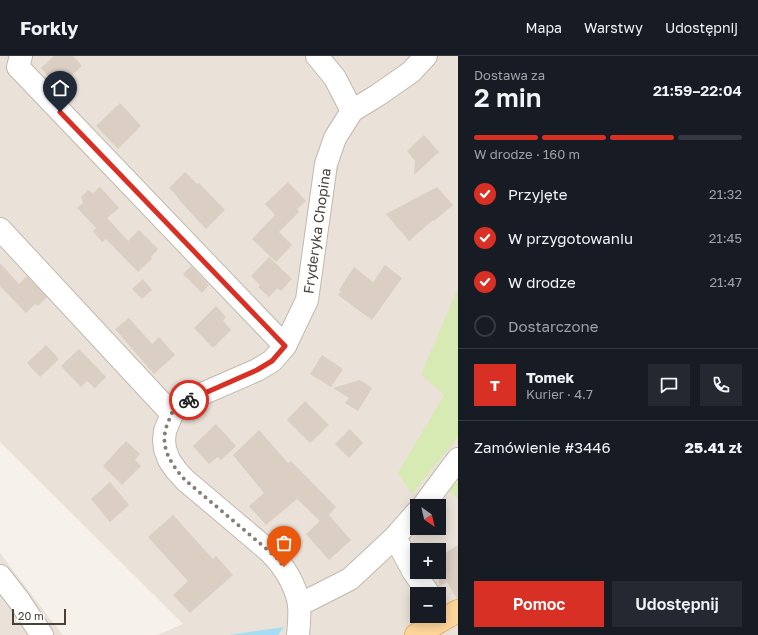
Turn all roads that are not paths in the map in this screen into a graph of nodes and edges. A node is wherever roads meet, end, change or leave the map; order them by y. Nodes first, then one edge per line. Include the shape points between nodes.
1 (317, 56) edge
2 (426, 56) edge
3 (17, 60) edge
4 (352, 111) junction
5 (0, 229) edge
6 (285, 346) junction
7 (172, 414) junction
8 (458, 459) edge
9 (427, 499) edge
10 (410, 520) edge
11 (395, 537) junction
12 (0, 576) edge
13 (424, 587) edge
14 (299, 605) junction
15 (448, 612) edge
16 (42, 635) edge
17 (298, 635) edge
18 (416, 635) edge

1 - 4 street via 335,78
2 - 4 street, Fryderyka Chopina via 411,72
3 - 6 street
4 - 6 street, Fryderyka Chopina via 335,138 326,164 307,300
5 - 7 street
6 - 7 street, Fryderyka Chopina via 272,361 188,400
7 - 14 street, Fryderyka Chopina via 164,440 169,460 185,480 279,560 295,589
8 - 9 street
10 - 11 street
11 - 13 street
11 - 14 street via 350,578
12 - 16 street
14 - 17 street, Fryderyka Chopina
15 - 18 main road

